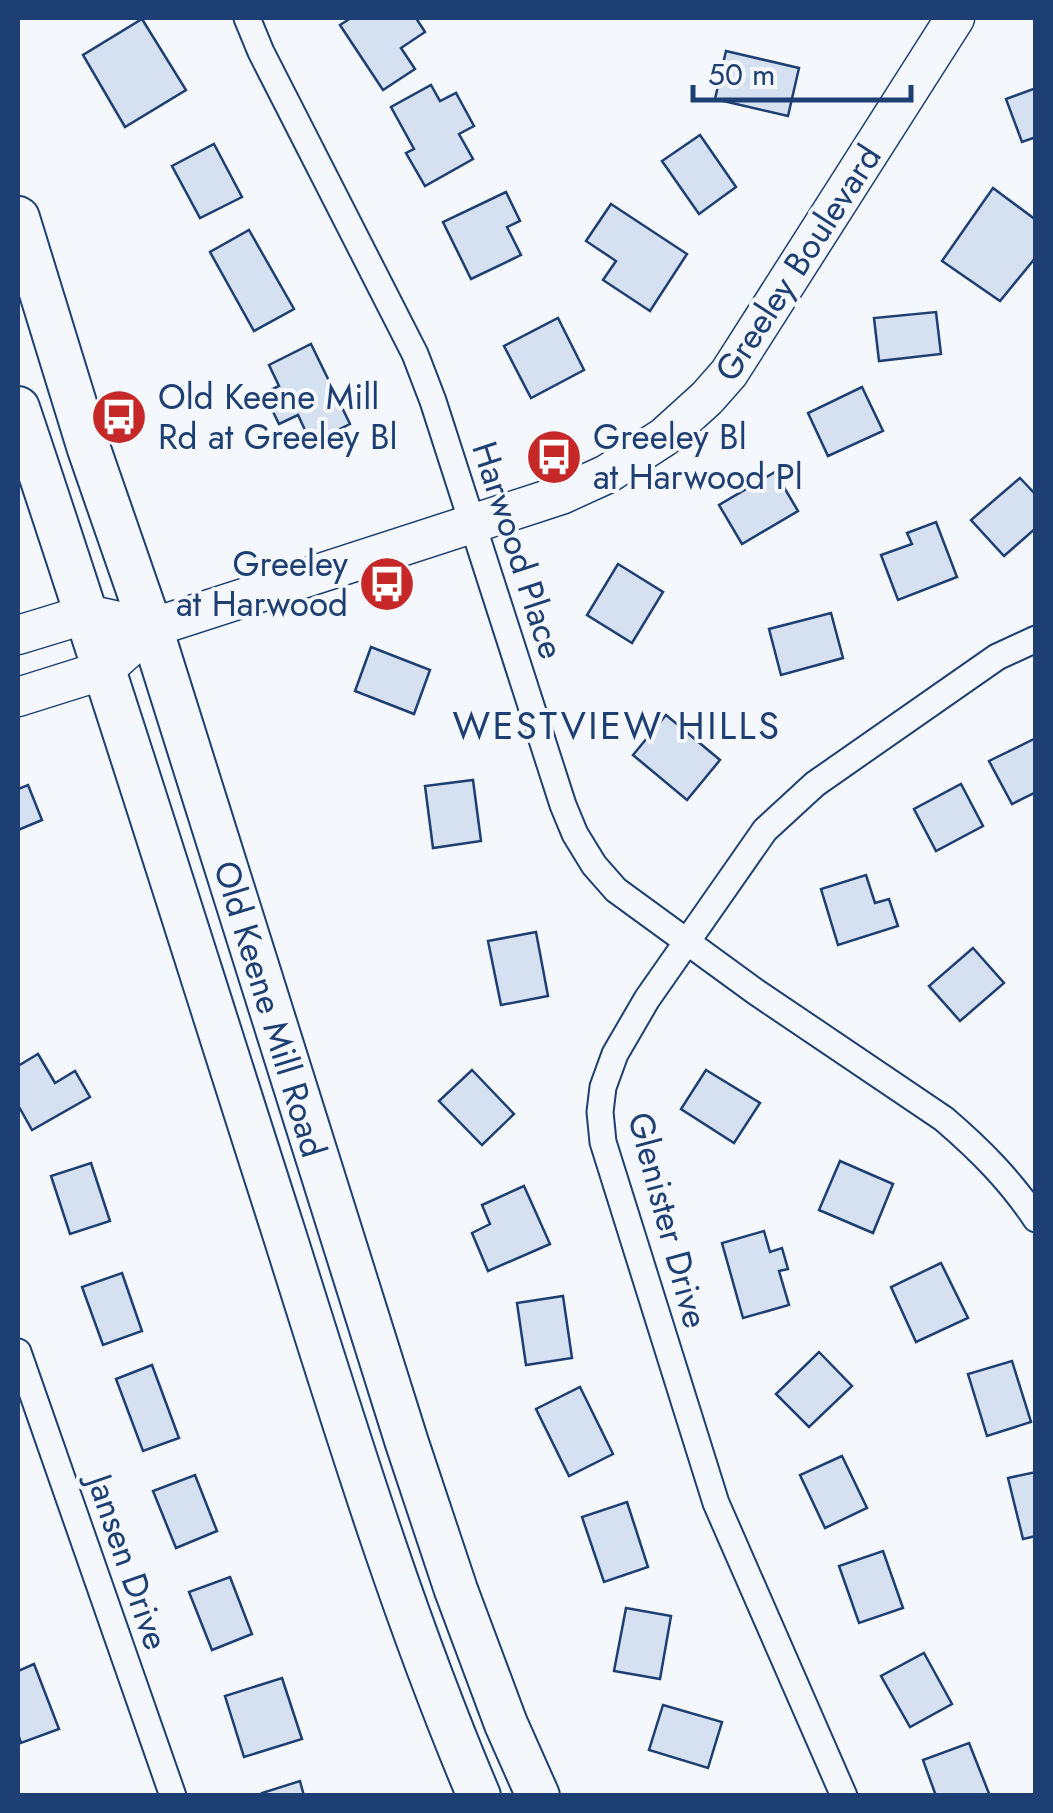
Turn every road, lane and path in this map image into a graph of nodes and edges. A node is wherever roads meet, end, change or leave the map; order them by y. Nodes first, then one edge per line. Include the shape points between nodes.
1 (247, 18) edge
2 (954, 18) edge
3 (18, 218) edge
4 (18, 408) edge
5 (473, 524) junction
6 (87, 614) junction
7 (151, 628) junction
8 (18, 635) edge
9 (1036, 639) edge
10 (104, 670) junction
11 (18, 697) edge
12 (686, 942) junction
13 (1036, 1219) edge
14 (18, 1352) edge
15 (173, 1796) edge
16 (479, 1796) edge
17 (538, 1796) edge
18 (844, 1796) edge

1 - 5 street, Harwood Place via 415,354
2 - 5 street, Greeley Boulevard via 758,332 707,398 664,437 607,474
3 - 7 main road, Old Keene Mill Road
4 - 6 main road, Old Keene Mill Road
5 - 7 street, Greeley Boulevard
5 - 12 street, Harwood Place via 575,834 616,890
6 - 7 street
6 - 8 street
6 - 10 main road, Old Keene Mill Road
7 - 10 street, Greeley Boulevard
7 - 17 main road, Old Keene Mill Road via 413,1462
9 - 12 street, Glenister Drive via 997,657 814,784 765,830
10 - 11 street, Greeley Boulevard
10 - 16 main road, Old Keene Mill Road via 358,1466
12 - 13 street, Harwood Place via 944,1119 996,1166
12 - 18 street, Glenister Drive via 616,1054 603,1087 603,1142 716,1504
14 - 15 street, Jansen Drive

